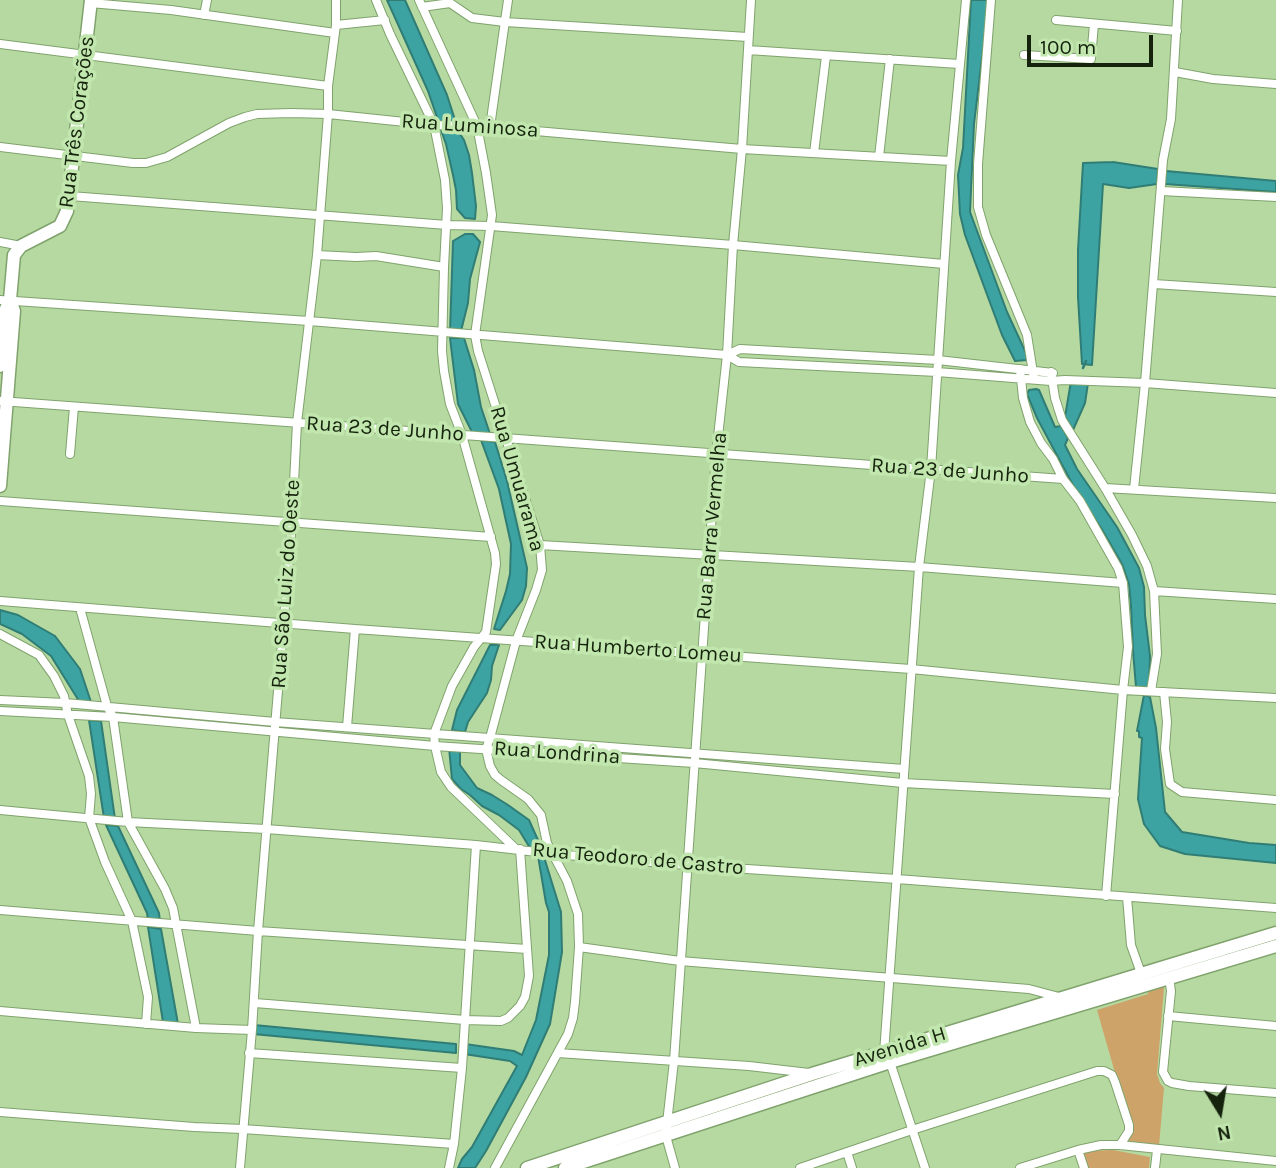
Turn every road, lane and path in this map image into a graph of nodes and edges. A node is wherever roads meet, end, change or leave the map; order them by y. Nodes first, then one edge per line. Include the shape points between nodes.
1 (172, 0) edge
2 (207, 0) edge
3 (337, 0) edge
4 (376, 0) edge
5 (508, 0) edge
6 (751, 0) edge
7 (966, 0) edge
8 (991, 0) edge
9 (1178, 0) edge
10 (450, 1) edge
11 (91, 2) edge
12 (137, 3) edge
13 (420, 4) edge
14 (170, 10) junction
15 (204, 15) junction
16 (385, 20) junction
17 (1056, 20) dead end
18 (505, 22) junction
19 (1094, 24) junction
20 (335, 29) junction
21 (1177, 31) junction
22 (748, 37) junction
23 (0, 44) edge
24 (748, 50) junction
25 (85, 55) junction
26 (1024, 55) dead end
27 (826, 56) junction
28 (890, 59) junction
29 (960, 64) junction
30 (1175, 72) junction
31 (1276, 85) edge
32 (328, 86) junction
33 (328, 114) junction
34 (434, 125) junction
35 (477, 126) junction
36 (490, 127) junction
37 (0, 149) edge
38 (742, 149) junction
39 (814, 153) junction
40 (74, 155) junction
41 (879, 157) junction
42 (951, 161) junction
43 (1161, 191) junction
44 (70, 196) junction
45 (1276, 197) edge
46 (320, 215) junction
47 (447, 225) junction
48 (491, 226) junction
49 (0, 242) edge
50 (733, 244) junction
51 (21, 246) junction
52 (317, 256) junction
53 (944, 264) junction
54 (444, 267) junction
55 (1154, 284) junction
56 (1276, 292) edge
57 (5, 300) edge
58 (309, 321) junction
59 (443, 332) junction
60 (475, 335) junction
61 (727, 355) junction
62 (938, 360) junction
63 (0, 366) edge
64 (937, 372) junction
65 (1021, 373) junction
66 (1033, 375) junction
67 (1051, 377) junction
68 (1145, 383) junction
69 (1276, 393) edge
70 (4, 402) edge
71 (74, 407) junction
72 (297, 423) junction
73 (462, 435) junction
74 (505, 437) junction
75 (70, 454) dead end
76 (716, 455) junction
77 (931, 469) junction
78 (1063, 479) junction
79 (0, 486) edge
80 (1105, 488) junction
81 (1134, 489) junction
82 (1276, 498) edge
83 (0, 501) edge
84 (292, 522) junction
85 (491, 537) junction
86 (540, 545) junction
87 (709, 554) junction
88 (919, 567) junction
89 (1123, 583) junction
90 (1154, 590) junction
91 (1276, 599) edge
92 (0, 601) edge
93 (80, 608) junction
94 (284, 624) junction
95 (355, 629) junction
96 (0, 634) edge
97 (481, 639) junction
98 (516, 641) junction
99 (702, 654) junction
100 (911, 668) junction
101 (1123, 690) junction
102 (1151, 691) junction
103 (1164, 692) junction
104 (1276, 698) edge
105 (0, 700) edge
106 (65, 703) junction
107 (107, 706) junction
108 (0, 711) edge
109 (68, 715) junction
110 (113, 717) junction
111 (275, 722) junction
112 (347, 727) junction
113 (274, 732) junction
114 (434, 734) junction
115 (490, 738) junction
116 (546, 742) junction
117 (435, 746) junction
118 (486, 749) junction
119 (545, 752) junction
120 (695, 753) junction
121 (694, 763) junction
122 (904, 769) junction
123 (903, 783) junction
124 (1115, 794) junction
125 (1276, 800) edge
126 (0, 810) edge
127 (89, 818) junction
128 (128, 822) junction
129 (267, 829) junction
130 (477, 845) junction
131 (518, 849) junction
132 (554, 854) junction
133 (687, 865) junction
134 (897, 879) junction
135 (1106, 896) junction
136 (1127, 897) junction
137 (1276, 908) edge
138 (0, 910) edge
139 (132, 922) junction
140 (177, 924) junction
141 (258, 931) junction
142 (1276, 933) edge
143 (469, 946) junction
144 (1276, 946) edge
145 (579, 947) junction
146 (527, 949) junction
147 (1222, 956) junction
148 (680, 961) junction
149 (1169, 977) junction
150 (890, 979) junction
151 (1144, 979) junction
152 (1061, 998) junction
153 (1079, 999) junction
154 (255, 1003) junction
155 (0, 1010) edge
156 (1168, 1016) junction
157 (465, 1020) junction
158 (146, 1024) junction
159 (1276, 1026) edge
160 (196, 1028) junction
161 (253, 1030) junction
162 (249, 1053) junction
163 (558, 1053) junction
164 (887, 1058) junction
165 (674, 1061) junction
166 (462, 1068) junction
167 (812, 1074) junction
168 (789, 1089) junction
169 (1276, 1093) edge
170 (0, 1111) edge
171 (243, 1129) junction
172 (666, 1129) junction
173 (912, 1130) junction
174 (454, 1143) junction
175 (1120, 1145) junction
176 (1078, 1150) junction
177 (1157, 1150) junction
178 (847, 1152) junction
179 (1276, 1161) edge
180 (240, 1168) edge
181 (449, 1168) edge
182 (495, 1168) edge
183 (527, 1168) edge
184 (565, 1168) edge
185 (675, 1168) edge
186 (800, 1168) edge
187 (852, 1168) edge
188 (925, 1168) edge
189 (1020, 1168) edge
190 (1084, 1168) edge
191 (1155, 1168) edge

1 - 14 street
2 - 15 street
3 - 20 street, Rua São Luiz do Oeste
4 - 16 street, Rua Umuarama
5 - 18 street
6 - 22 street, Rua Barra Vermelha
7 - 29 street
8 - 66 street via 978,207 1027,335
9 - 21 street
10 - 13 street
10 - 18 street via 472,18
11 - 12 street
11 - 25 street, Rua Três Corações
12 - 14 street
13 - 35 street, Rua Umuarama
14 - 15 street
15 - 20 street
16 - 20 street
16 - 34 street, Rua Umuarama
17 - 19 street
18 - 22 street
18 - 36 street
19 - 21 street
19 - 26 street via 1091,59
20 - 32 street, Rua São Luiz do Oeste
21 - 30 street
22 - 24 street, Rua Barra Vermelha
23 - 25 street
24 - 27 street
24 - 38 street, Rua Barra Vermelha
25 - 32 street
25 - 40 street, Rua Três Corações
27 - 28 street
27 - 39 street
28 - 29 street
28 - 41 street
29 - 42 street
30 - 31 street
30 - 43 street
32 - 33 street, Rua São Luiz do Oeste
33 - 34 street, Rua Luminosa
33 - 40 street, Rua Luminosa via 245,117 146,163
33 - 46 street, Rua São Luiz do Oeste
34 - 35 street, Rua Luminosa
34 - 47 street, Rua Umuarama via 445,180
35 - 36 street, Rua Luminosa
35 - 48 street, Rua Umuarama
36 - 38 street, Rua Luminosa
37 - 40 street, Rua Luminosa
38 - 39 street, Rua Luminosa
38 - 50 street, Rua Barra Vermelha
39 - 41 street, Rua Luminosa
40 - 44 street, Rua Três Corações
41 - 42 street, Rua Luminosa
42 - 53 street
43 - 45 street
43 - 55 street
44 - 46 street
44 - 51 street, Rua Três Corações via 60,226
46 - 47 street
46 - 52 street, Rua São Luiz do Oeste
47 - 48 street
47 - 54 street, Rua Umuarama
48 - 50 street
48 - 60 street, Rua Umuarama
49 - 51 street
50 - 53 street
50 - 61 street, Rua Barra Vermelha
51 - 57 street via 14,255
52 - 54 street via 376,256
52 - 58 street, Rua São Luiz do Oeste
53 - 62 street
54 - 59 street, Rua Umuarama
55 - 56 street
55 - 68 street
57 - 58 street
57 - 63 street
57 - 70 street via 15,312
58 - 59 street
58 - 72 street, Rua São Luiz do Oeste
59 - 60 street
59 - 73 street, Rua Umuarama via 450,404
60 - 61 street
60 - 74 street, Rua Umuarama
61 - 62 street via 740,349
61 - 64 street via 739,362
61 - 76 street, Rua Barra Vermelha
62 - 64 street
62 - 65 street
64 - 65 street
64 - 77 street
65 - 66 street
65 - 78 street via 1030,422
66 - 67 street
67 - 68 street
67 - 80 street via 1062,420
68 - 69 street
68 - 81 street
70 - 71 street, Rua 23 de Junho
70 - 79 street
71 - 72 street, Rua 23 de Junho
71 - 75 street
72 - 73 street, Rua 23 de Junho
72 - 84 street, Rua São Luiz do Oeste
73 - 74 street, Rua 23 de Junho
73 - 85 street, Rua Umuarama
74 - 76 street, Rua 23 de Junho
74 - 86 street, Rua Umuarama
76 - 77 street, Rua 23 de Junho
76 - 87 street, Rua Barra Vermelha
77 - 78 street, Rua 23 de Junho
77 - 88 street
78 - 89 street via 1080,501
80 - 81 street
80 - 90 street via 1138,546
81 - 82 street
83 - 84 street
84 - 85 street
84 - 94 street, Rua São Luiz do Oeste
85 - 97 street, Rua Umuarama via 496,564 486,632
86 - 87 street
86 - 98 street, Rua Umuarama via 537,590
87 - 88 street
87 - 99 street, Rua Barra Vermelha
88 - 89 street
88 - 100 street
89 - 101 street via 1128,647
90 - 91 street
90 - 102 street via 1157,654
92 - 93 street, Rua Humberto Lomeu
93 - 94 street, Rua Humberto Lomeu
93 - 107 street
94 - 95 street, Rua Humberto Lomeu
94 - 111 street, Rua São Luiz do Oeste
95 - 97 street, Rua Humberto Lomeu
95 - 112 street
96 - 106 street via 39,655
97 - 98 street, Rua Humberto Lomeu
97 - 114 street, Rua Umuarama via 452,685
98 - 99 street, Rua Humberto Lomeu
98 - 115 street, Rua Umuarama
99 - 100 street, Rua Humberto Lomeu
99 - 120 street, Rua Barra Vermelha
100 - 101 street, Rua Humberto Lomeu
100 - 122 street
101 - 102 street, Rua Humberto Lomeu
101 - 124 street
102 - 103 street, Rua Humberto Lomeu
103 - 104 street, Rua Humberto Lomeu
103 - 125 street via 1170,784 1182,792
105 - 106 street, Rua Londrina
106 - 107 street, Rua Londrina
106 - 109 street
107 - 110 street
107 - 111 street, Rua Londrina
108 - 109 street, Rua Londrina
109 - 110 street, Rua Londrina
109 - 127 street via 89,776
110 - 113 street, Rua Londrina
110 - 128 street
111 - 112 street, Rua Londrina
111 - 113 street, Rua São Luiz do Oeste
112 - 114 street, Rua Londrina
113 - 117 street, Rua Londrina
113 - 129 street, Rua São Luiz do Oeste
114 - 115 street, Rua Londrina
114 - 117 street, Rua Umuarama
115 - 116 street, Rua Londrina
115 - 118 street, Rua Umuarama
116 - 119 street
116 - 120 street, Rua Londrina
117 - 118 street, Rua Londrina
117 - 131 street, Rua Umuarama via 441,772 451,787
118 - 119 street, Rua Londrina
118 - 132 street via 495,775 536,807
119 - 121 street, Rua Londrina
120 - 121 street, Rua Barra Vermelha
120 - 122 street, Rua Londrina
121 - 123 street, Rua Londrina
121 - 133 street, Rua Barra Vermelha
122 - 123 street
123 - 124 street, Rua Londrina
123 - 134 street
124 - 135 street
126 - 127 street, Rua Teodoro de Castro
127 - 128 street, Rua Teodoro de Castro
127 - 139 street
128 - 129 street, Rua Teodoro de Castro
128 - 140 street
129 - 130 street, Rua Teodoro de Castro
129 - 141 street, Rua São Luiz do Oeste
130 - 131 street, Rua Teodoro de Castro
130 - 143 street
131 - 132 street, Rua Teodoro de Castro
131 - 146 street
132 - 133 street, Rua Teodoro de Castro
132 - 145 street via 576,903
133 - 134 street, Rua Teodoro de Castro
133 - 148 street, Rua Barra Vermelha
134 - 135 street, Rua Teodoro de Castro
134 - 150 street
135 - 136 street, Rua Teodoro de Castro
136 - 137 street, Rua Teodoro de Castro
136 - 151 street via 1131,945
138 - 139 street
139 - 140 street
139 - 158 street via 148,997
140 - 141 street
140 - 160 street
141 - 143 street
141 - 154 street, Rua São Luiz do Oeste
142 - 147 street, Avenida H
143 - 146 street
143 - 157 street
144 - 147 street, Avenida H
145 - 148 street
145 - 163 street via 573,1018
146 - 157 street via 529,976 520,1006 501,1021
147 - 149 street, Avenida H
147 - 151 street, Avenida H
148 - 150 street
148 - 165 street, Rua Barra Vermelha
149 - 151 street, Avenida H
149 - 156 street
150 - 152 street via 1030,989
150 - 164 street
151 - 153 street, Avenida H
152 - 153 street, Avenida H
152 - 164 street, Avenida H
153 - 164 street, Avenida H
154 - 157 street
154 - 161 street, Rua São Luiz do Oeste
155 - 158 street
156 - 159 street
156 - 169 street via 1163,1072 1168,1081
157 - 166 street
158 - 160 street
160 - 161 street
161 - 162 street, Rua São Luiz do Oeste
162 - 166 street
162 - 171 street, Rua São Luiz do Oeste
163 - 165 street
163 - 182 street
164 - 167 street, Avenida H
164 - 168 street, Avenida H
164 - 173 street
165 - 167 street
165 - 172 street, Rua Barra Vermelha
166 - 174 street
167 - 168 street, Avenida H
168 - 172 street, Avenida H
170 - 171 street
171 - 174 street
171 - 180 street, Rua São Luiz do Oeste
172 - 183 street, Avenida H
172 - 184 street, Avenida H
172 - 185 street
173 - 175 street via 1108,1072 1129,1125
173 - 178 street
173 - 188 street
174 - 181 street
175 - 176 street
175 - 177 street
176 - 189 street
176 - 190 street
177 - 179 street
177 - 191 street
178 - 186 street
178 - 187 street

